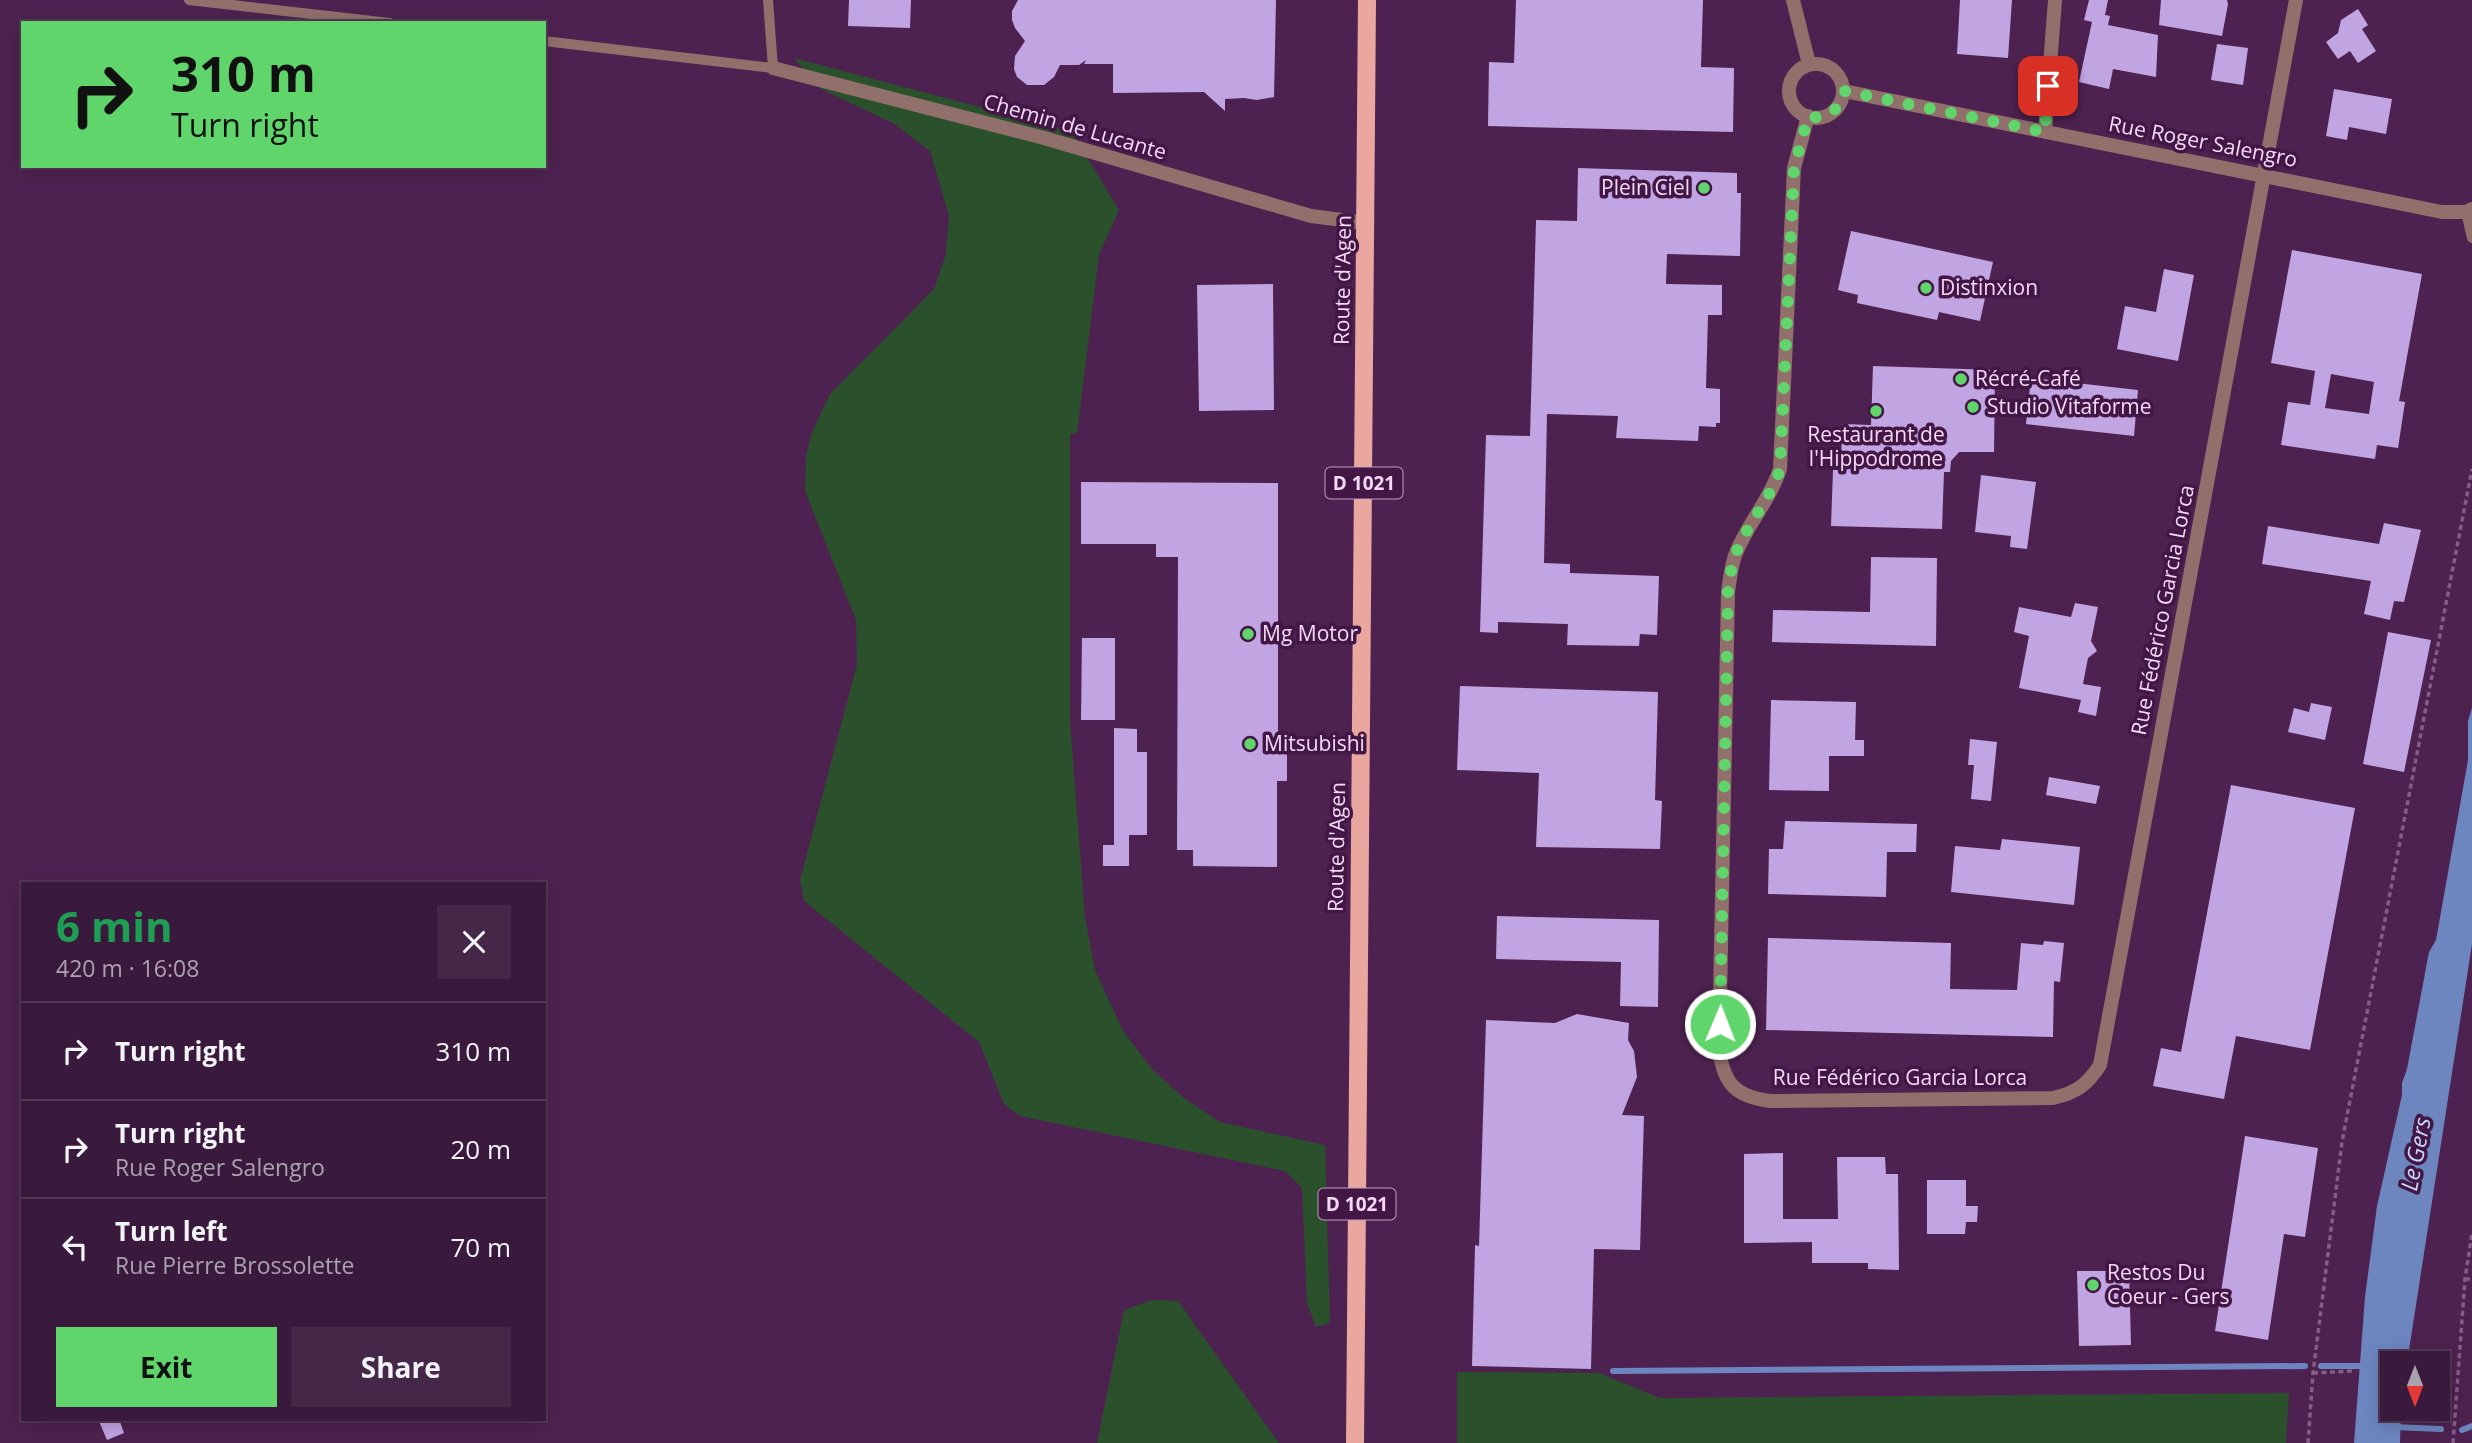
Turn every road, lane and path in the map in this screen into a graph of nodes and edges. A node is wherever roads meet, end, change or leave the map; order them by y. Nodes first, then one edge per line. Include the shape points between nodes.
1 (189, 0) edge
2 (768, 0) edge
3 (1367, 0) edge
4 (1793, 0) edge
5 (2055, 0) edge
6 (2296, 0) edge
7 (373, 21) edge
8 (546, 41) edge
9 (1809, 64) junction
10 (773, 68) junction
11 (1844, 91) junction
12 (1808, 117) junction
13 (2045, 132) junction
14 (2265, 176) junction
15 (2469, 211) edge
16 (1366, 223) junction
17 (2472, 238) edge
18 (2472, 469) edge
19 (2472, 1233) edge
20 (2465, 1279) junction
21 (2472, 1279) edge
22 (2352, 1371) dead end
23 (2313, 1373) junction
24 (1355, 1443) edge
25 (2308, 1443) edge
26 (2453, 1443) edge

1 - 7 lane
2 - 10 lane
3 - 16 main road, Route d'Agen / D 1021
4 - 9 street
5 - 13 street
6 - 14 street, Rue Fédérico Garcia Lorca
8 - 10 lane
9 - 11 street via 1833,69
9 - 12 street via 1794,74 1789,90 1794,107
10 - 16 street, Chemin de Lucante via 1044,138 1311,216
11 - 12 street via 1832,113
11 - 13 street, Rue Roger Salengro
12 - 14 street, Rue Fédérico Garcia Lorca via 1794,168 1780,469 1774,489 1734,556 1728,592 1719,1048 1721,1069 1734,1088 1751,1098 2053,1098 2073,1094 2100,1065
13 - 14 street, Rue Roger Salengro
14 - 15 street, Rue Roger Salengro via 2442,212
15 - 17 lane
16 - 24 main road, Route d'Agen / D 1021
18 - 23 path via 2342,1143
19 - 20 path
20 - 21 path
20 - 26 path
22 - 23 path
23 - 25 path

